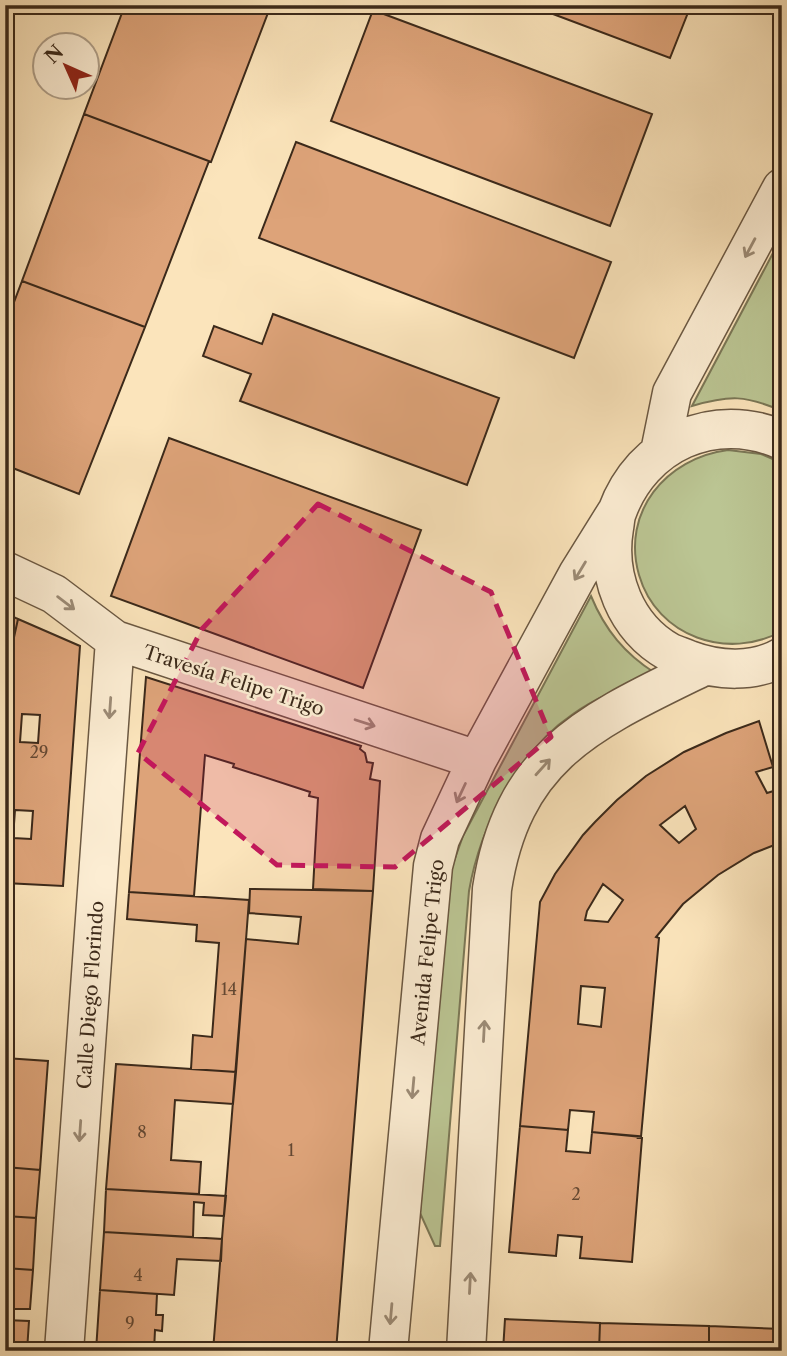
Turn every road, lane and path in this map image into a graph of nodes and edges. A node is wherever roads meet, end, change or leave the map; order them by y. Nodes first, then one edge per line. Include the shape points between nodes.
1 (782, 188) edge
2 (782, 440) edge
3 (660, 452) junction
4 (616, 513) junction
5 (5, 571) edge
6 (115, 640) junction
7 (782, 657) edge
8 (704, 666) junction
9 (477, 760) junction
10 (64, 1351) edge
11 (388, 1351) edge
12 (466, 1351) edge

1 -> 3 street via 672,393
2 - 3 street, Avenida Felipe Trigo via 728,428 703,432
3 - 4 street, Avenida Felipe Trigo via 635,477
4 - 8 street via 611,547 615,580 626,610 645,634 669,652
4 -> 9 street, Avenida Felipe Trigo
5 -> 6 street, Travesía Felipe Trigo via 54,594
6 -> 9 street, Travesía Felipe Trigo
6 -> 10 street, Calle Diego Florindo
7 - 8 street via 749,667
12 -> 8 street via 492,889 499,848 533,779 572,739 634,700
9 -> 11 street, Avenida Felipe Trigo via 440,839 433,866

